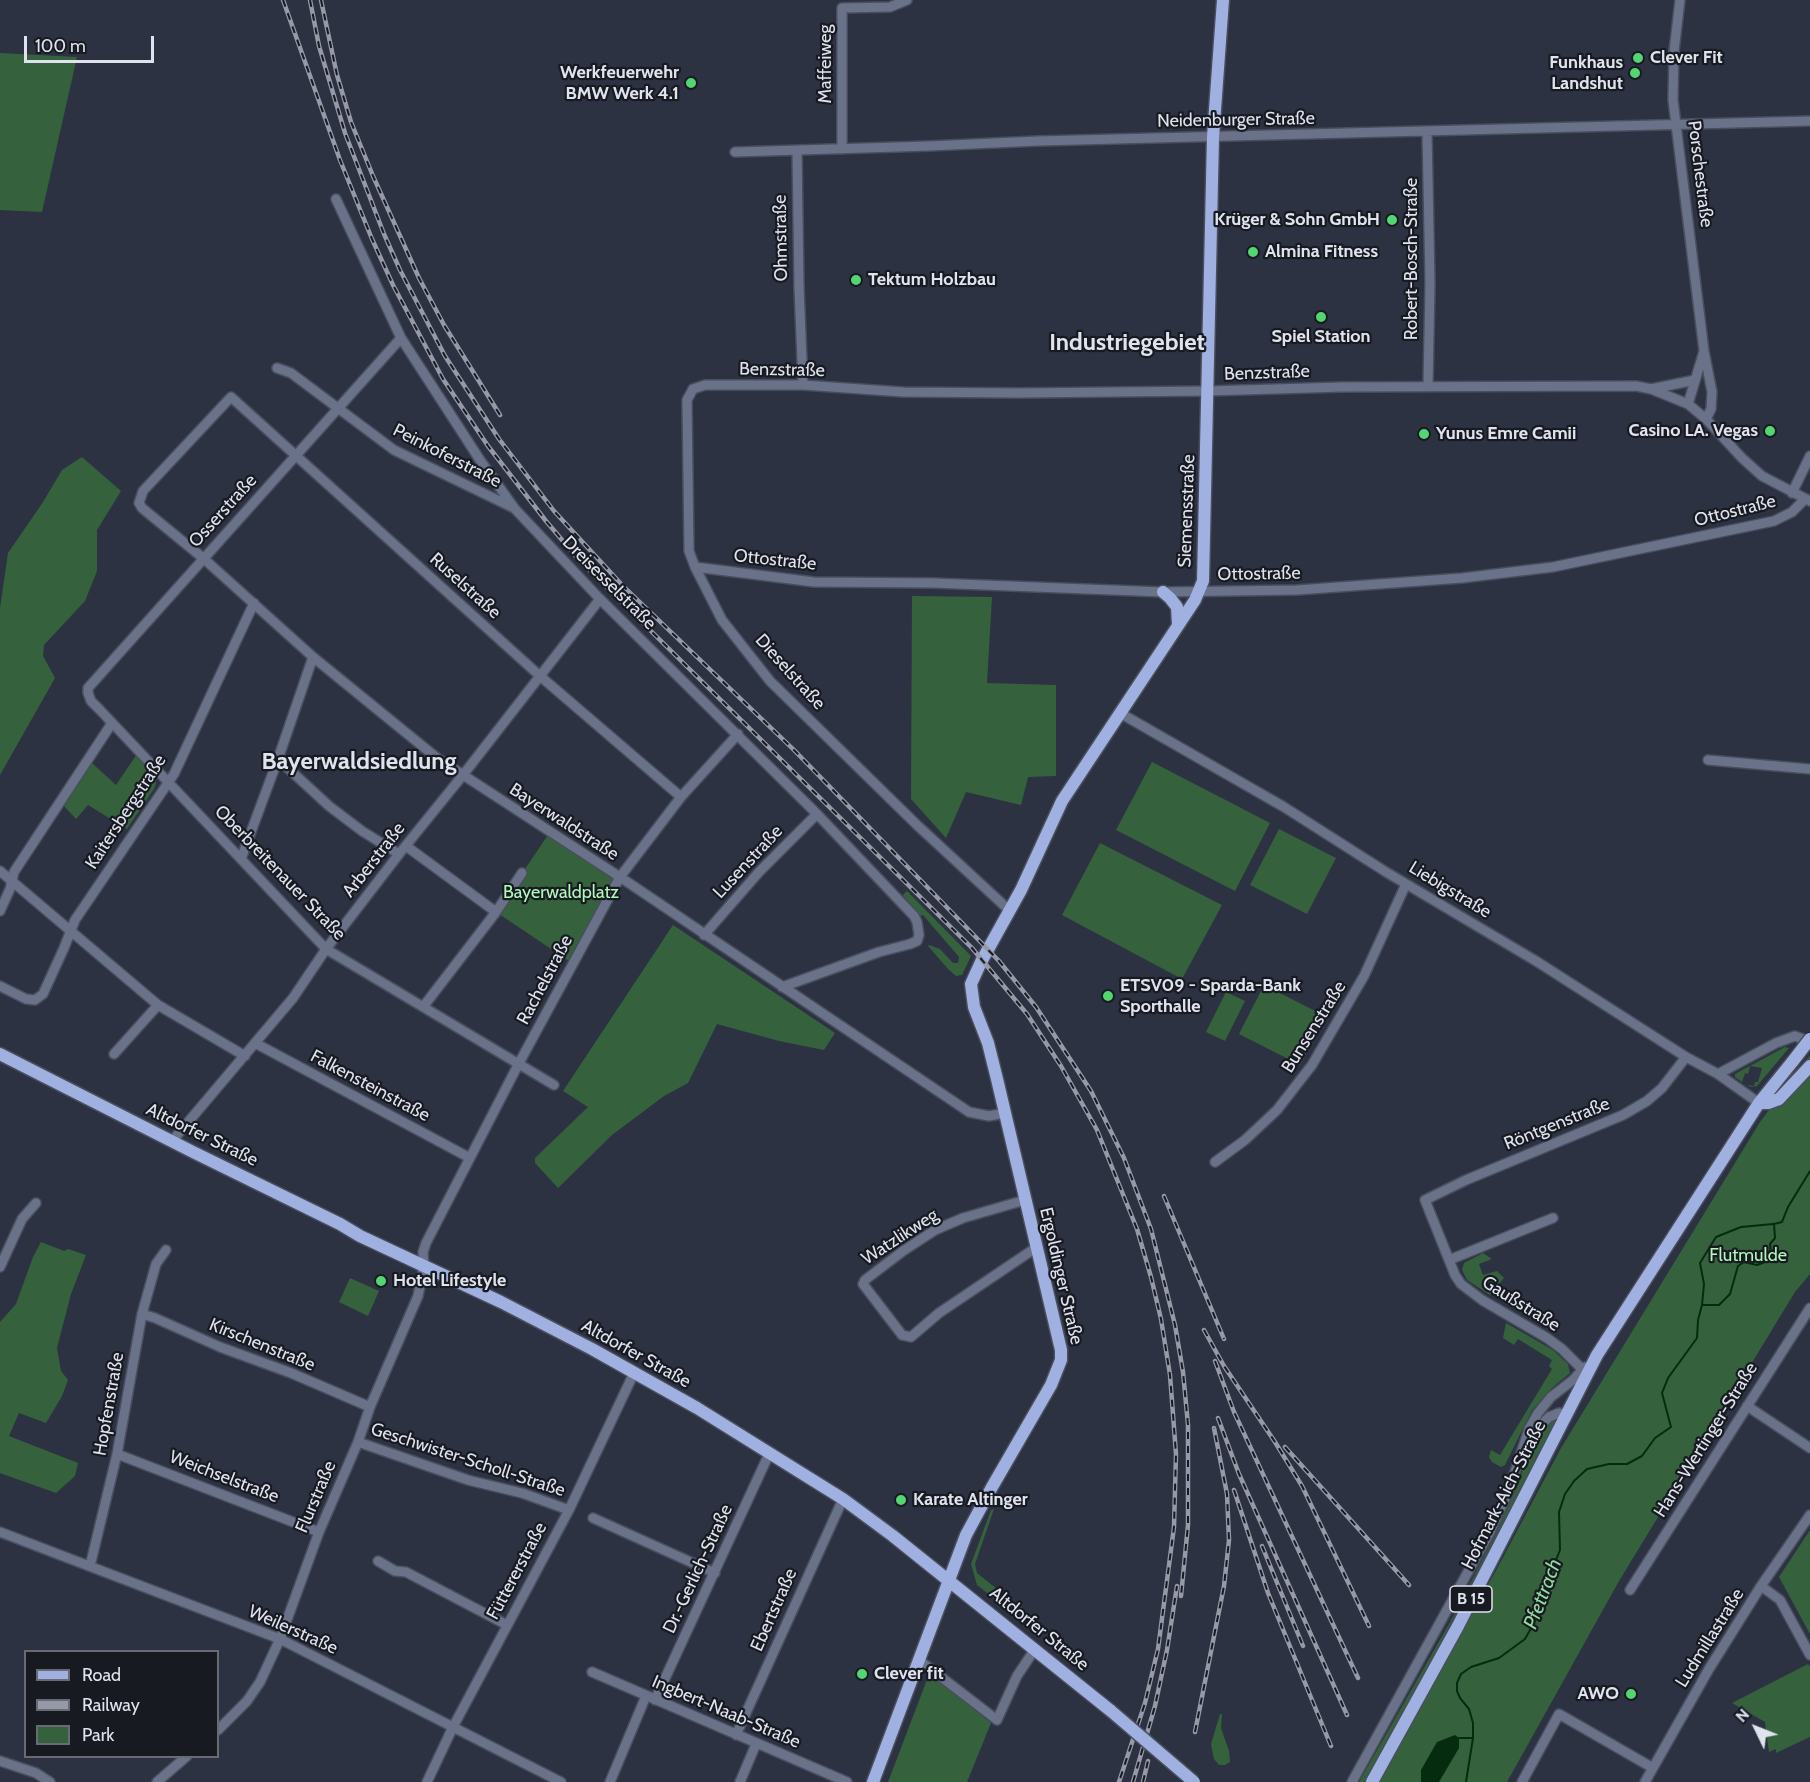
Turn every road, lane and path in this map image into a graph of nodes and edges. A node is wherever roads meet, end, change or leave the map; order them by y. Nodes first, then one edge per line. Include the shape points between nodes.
1 (907, 0) edge
2 (1222, 0) edge
3 (1680, 0) edge
4 (1810, 121) edge
5 (1677, 123) junction
6 (1427, 131) junction
7 (1213, 137) junction
8 (842, 149) junction
9 (796, 151) junction
10 (735, 152) dead end
11 (336, 199) dead end
12 (401, 338) junction
13 (1704, 351) junction
14 (277, 368) dead end
15 (1695, 380) junction
16 (803, 385) junction
17 (1428, 386) junction
18 (693, 389) joint
19 (1651, 389) junction
20 (1208, 391) junction
21 (1688, 404) junction
22 (337, 408) junction
23 (1706, 419) junction
24 (296, 455) junction
25 (1810, 456) edge
26 (1792, 492) junction
27 (1808, 500) edge
28 (139, 503) joint
29 (515, 509) junction
30 (203, 558) junction
31 (695, 567) junction
32 (1200, 591) junction
33 (1163, 592) junction
34 (600, 599) junction
35 (254, 603) junction
36 (1178, 625) junction
37 (313, 657) junction
38 (540, 676) junction
39 (100, 710) joint
40 (1120, 713) junction
41 (112, 723) junction
42 (738, 734) junction
43 (278, 759) junction
44 (1708, 760) dead end
45 (1810, 769) edge
46 (463, 776) junction
47 (169, 781) junction
48 (681, 797) junction
49 (817, 814) junction
50 (406, 846) junction
51 (399, 854) junction
52 (241, 859) junction
53 (0, 871) edge
54 (522, 873) dead end
55 (620, 877) junction
56 (12, 880) junction
57 (1406, 884) junction
58 (1009, 910) junction
59 (0, 911) edge
60 (496, 912) junction
61 (71, 930) junction
62 (704, 935) junction
63 (326, 949) junction
64 (981, 962) joint
65 (0, 986) edge
66 (782, 987) junction
67 (158, 1005) junction
68 (423, 1007) junction
69 (1810, 1040) edge
70 (255, 1043) junction
71 (0, 1054) edge
72 (114, 1054) dead end
73 (245, 1056) junction
74 (1686, 1057) junction
75 (518, 1065) junction
76 (1810, 1066) edge
77 (1718, 1074) junction
78 (554, 1085) dead end
79 (1759, 1103) junction
80 (1005, 1113) junction
81 (173, 1140) junction
82 (470, 1158) junction
83 (1215, 1162) dead end
84 (1025, 1200) junction
85 (1425, 1200) joint
86 (36, 1203) dead end
87 (1553, 1218) dead end
88 (1037, 1247) junction
89 (166, 1251) dead end
90 (1449, 1260) junction
91 (424, 1266) junction
92 (0, 1267) edge
93 (1810, 1308) edge
94 (142, 1314) junction
95 (1597, 1355) junction
96 (1582, 1369) junction
97 (634, 1373) junction
98 (1746, 1406) junction
99 (369, 1407) junction
100 (1566, 1414) junction
101 (358, 1442) junction
102 (1524, 1442) junction
103 (1810, 1448) edge
104 (770, 1452) junction
105 (117, 1454) junction
106 (843, 1499) junction
107 (568, 1510) junction
108 (1810, 1515) edge
109 (593, 1518) dead end
110 (0, 1532) edge
111 (319, 1532) junction
112 (378, 1561) dead end
113 (90, 1566) junction
114 (715, 1574) junction
115 (949, 1580) junction
116 (1761, 1586) junction
117 (1630, 1590) dead end
118 (507, 1625) junction
119 (280, 1639) junction
120 (1035, 1648) junction
121 (1810, 1656) edge
122 (919, 1660) junction
123 (592, 1672) dead end
124 (651, 1698) junction
125 (453, 1727) junction
126 (219, 1729) edge
127 (736, 1735) junction
128 (756, 1744) junction
129 (185, 1758) edge
130 (0, 1761) edge
131 (1653, 1768) junction
132 (50, 1782) edge
133 (157, 1782) edge
134 (427, 1782) edge
135 (561, 1782) edge
136 (610, 1782) edge
137 (740, 1782) edge
138 (847, 1782) edge
139 (873, 1782) edge
140 (1194, 1782) edge
141 (1352, 1782) edge
142 (1372, 1782) edge
143 (1522, 1782) edge
144 (1645, 1782) edge

1 - 8 street, Maffeiweg via 890,7 842,9
2 - 7 main road, Siemensstraße
3 - 5 street, Porschestraße via 1673,76
4 - 5 street, Neidenburger Straße
5 - 6 street, Neidenburger Straße
5 - 13 street, Porschestraße
6 - 7 street, Neidenburger Straße
6 - 17 street, Robert-Bosch-Straße
7 - 8 street, Neidenburger Straße
7 - 20 main road, Siemensstraße
8 - 9 street, Neidenburger Straße
9 - 10 street
9 - 16 street, Ohmstraße
11 - 12 street, Dreisesselstraße
12 - 22 street, Osserstraße
12 - 29 street, Dreisesselstraße
13 - 15 street, Porschestraße
13 - 23 street, Porschestraße via 1712,399
14 - 22 street, Peinkoferstraße via 291,373
15 - 19 street
15 - 21 street, Porschestraße
16 - 18 street, Benzstraße
16 - 20 street, Benzstraße via 934,392
17 - 19 street, Benzstraße
17 - 20 street, Benzstraße
18 - 31 street, Dieselstraße via 687,400 689,551
19 - 21 street, Benzstraße
20 - 32 main road, Siemensstraße
21 - 23 street, Benzstraße
22 - 24 street, Osserstraße
22 - 29 street, Peinkoferstraße via 394,450
23 - 26 street, Benzstraße via 1755,470
24 - 28 street, Ruselstraße via 231,397 147,486
24 - 30 street, Osserstraße
24 - 38 street, Ruselstraße
25 - 26 street
26 - 27 street, Benzstraße
27 - 32 street, Ottostraße via 1774,521 1553,567 1297,590
28 - 30 street, Bayerwaldstraße
29 - 34 street, Dreisesselstraße
30 - 35 street, Bayerwaldstraße
30 - 39 street, Osserstraße via 88,688 91,700
31 - 33 street, Ottostraße via 814,582
31 - 58 street, Dieselstraße via 722,620 770,681
32 - 33 street, Ottostraße
32 - 36 main road, Siemensstraße
33 - 36 main road via 1177,607
34 - 38 street, Arberstraße
34 - 42 street, Dreisesselstraße
35 - 37 street, Bayerwaldstraße
35 - 47 street, Kaitersbergstraße
36 - 40 main road, Siemensstraße
37 - 43 street
37 - 46 street, Bayerwaldstraße
38 - 46 street, Arberstraße
38 - 48 street, Ruselstraße
39 - 41 street, Oberbreitenauer Straße
40 - 57 street, Liebigstraße via 1284,807
40 - 58 main road, Siemensstraße via 1062,801
41 - 47 street, Oberbreitenauer Straße
41 - 56 street
42 - 48 street, Rachelstraße
42 - 49 street, Dreisesselstraße
43 - 51 street via 329,806
43 - 52 street
44 - 45 street
46 - 50 street, Arberstraße
46 - 55 street, Bayerwaldstraße
47 - 52 street, Oberbreitenauer Straße
47 - 61 street, Kaitersbergstraße
48 - 55 street, Rachelstraße
49 - 62 street, Lusenstraße
49 - 66 street, Dreisesselstraße via 914,916 920,935 917,940
50 - 51 street, Arberstraße
50 - 60 street
51 - 63 street, Arberstraße
52 - 63 street, Oberbreitenauer Straße
53 - 56 street
54 - 60 street
55 - 62 street, Bayerwaldstraße
55 - 75 street, Rachelstraße
56 - 59 street
56 - 61 street
57 - 74 street, Liebigstraße
57 - 83 street, Bunsenstraße via 1364,976 1295,1090 1245,1140
58 - 64 main road, Siemensstraße
60 - 68 street
61 - 65 street, Kaitersbergstraße via 43,994 35,1000 26,999
61 - 67 street
62 - 66 street, Bayerwaldstraße
63 - 68 street, Oberbreitenauer Straße
63 - 70 street, Arberstraße via 293,998
64 - 80 main road, Ergoldinger Straße via 971,984 972,999
66 - 80 street, Bayerwaldstraße via 969,1112 989,1116
67 - 72 street
67 - 73 street
68 - 75 street, Oberbreitenauer Straße
69 - 77 street via 1795,1036 1776,1043
69 - 79 main road, Hofmark-Aich-Straße / B 15, bridge
70 - 73 street, Arberstraße
70 - 82 street, Falkensteinstraße
71 - 81 main road, Altdorfer Straße
73 - 81 street, Arberstraße
74 - 77 street, Liebigstraße
74 - 85 street, Röntgenstraße via 1662,1088 1623,1115
75 - 78 street, Oberbreitenauer Straße
75 - 82 street, Rachelstraße
76 - 79 main road via 1779,1098
77 - 79 street, Liebigstraße
79 - 95 main road, Hofmark-Aich-Straße / B 15
80 - 84 main road, Ergoldinger Straße
81 - 91 main road, Altdorfer Straße
82 - 91 street, Rachelstraße via 426,1243
84 - 88 main road, Ergoldinger Straße
84 - 88 street, Watzlikweg via 935,1230 863,1283 902,1335 911,1337 939,1313
85 - 90 street, Gaußstraße
86 - 92 street via 22,1219
87 - 90 street, Gaußstraße
88 - 115 main road, Ergoldinger Straße via 1061,1350 1060,1367 966,1535
89 - 94 street, Hopfenstraße via 156,1264
90 - 96 street, Gaußstraße via 1468,1291 1547,1338
91 - 97 main road, Altdorfer Straße
91 - 99 street, Flurstraße via 418,1296
93 - 98 street, Hans-Wertinger-Straße
94 - 99 street, Kirschenstraße
94 - 105 street, Hopfenstraße
95 - 96 street, Hofmark-Aich-Straße
95 - 100 main road, Hofmark-Aich-Straße / B 15
96 - 102 street, Hofmark-Aich-Straße via 1538,1413
97 - 104 main road, Altdorfer Straße
97 - 107 street, Füttererstraße
98 - 103 street
98 - 117 street, Hans-Wertinger-Straße
99 - 101 street, Flurstraße
100 - 102 street, Hofmark-Aich-Straße via 1549,1417
100 - 142 main road, Hofmark-Aich-Straße / B 15 via 1458,1626
101 - 107 street, Geschwister-Scholl-Straße
101 - 111 street, Flurstraße
102 - 141 street, Hofmark-Aich-Straße via 1490,1532
104 - 106 main road, Altdorfer Straße
104 - 114 street, Dr.-Gerlich-Straße
105 - 111 street, Weichselstraße
105 - 113 street, Hopfenstraße
106 - 115 main road, Altdorfer Straße
106 - 127 street, Ebertstraße
107 - 118 street, Füttererstraße
108 - 116 street, Ludmillastraße
109 - 114 street
110 - 113 street, Weilerstraße
111 - 119 street, Flurstraße
112 - 118 street
113 - 119 street, Weilerstraße
114 - 124 street, Dr.-Gerlich-Straße
115 - 120 main road, Altdorfer Straße
115 - 122 main road, Ergoldinger Straße
116 - 121 street via 1780,1600
116 - 131 street, Ludmillastraße
118 - 125 street, Füttererstraße
119 - 125 street, Weilerstraße
119 - 126 street, Flurstraße via 260,1682
120 - 122 street via 997,1720
120 - 140 main road, Altdorfer Straße, bridge
122 - 139 main road, Ergoldinger Straße
123 - 124 street, Ingbert-Naab-Straße
124 - 127 street, Ingbert-Naab-Straße
124 - 136 street, Dr.-Gerlich-Straße
125 - 134 street, Füttererstraße
125 - 135 street, Weilerstraße
127 - 128 street, Ingbert-Naab-Straße
128 - 137 street
128 - 138 street, Ingbert-Naab-Straße
129 - 133 street
130 - 132 street
131 - 143 street via 1559,1714
131 - 144 street, Ludmillastraße

